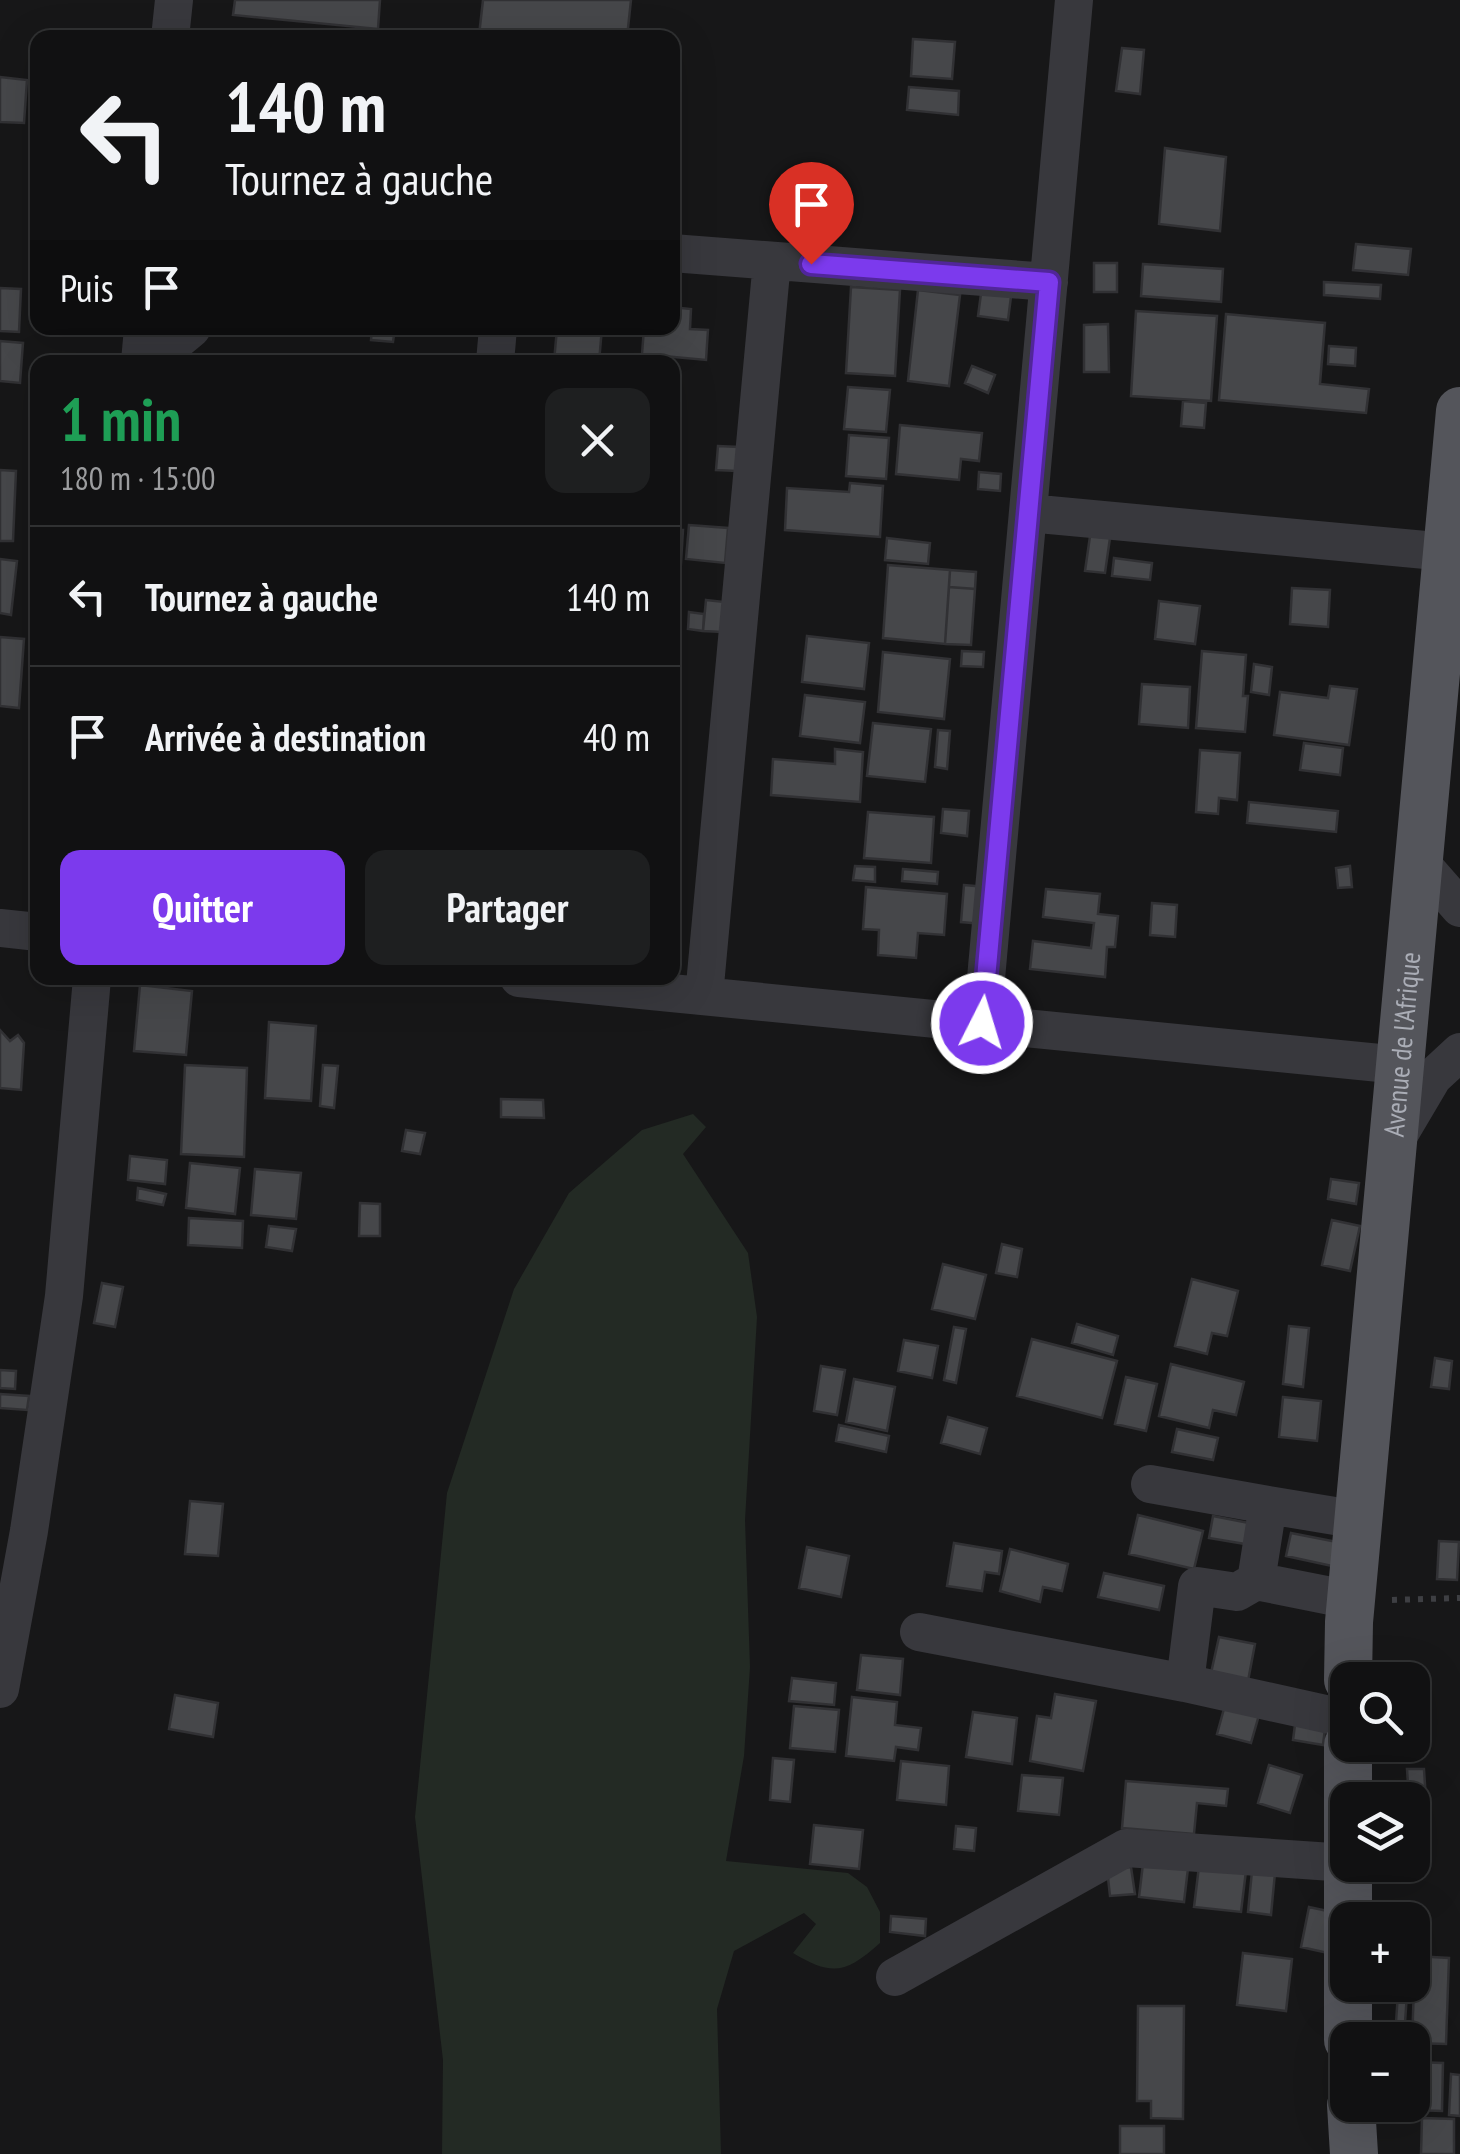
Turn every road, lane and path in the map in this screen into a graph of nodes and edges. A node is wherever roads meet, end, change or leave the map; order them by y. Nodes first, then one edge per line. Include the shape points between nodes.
1 (174, 0) edge
2 (1074, 0) edge
3 (171, 30) edge
4 (680, 255) edge
5 (772, 261) junction
6 (1049, 282) junction
7 (184, 335) edge
8 (160, 355) edge
9 (1460, 412) edge
10 (1028, 512) junction
11 (1447, 552) junction
12 (1449, 637) edge
13 (1419, 861) junction
14 (1460, 908) edge
15 (0, 928) edge
16 (30, 931) edge
17 (91, 985) edge
18 (591, 985) edge
19 (704, 996) junction
20 (982, 1023) junction
21 (1460, 1052) edge
22 (1400, 1064) junction
23 (1393, 1145) junction
24 (1150, 1484) dead end
25 (1268, 1505) junction
26 (1360, 1520) junction
27 (1256, 1581) junction
28 (1460, 1598) edge
29 (1351, 1600) junction
30 (919, 1632) dead end
31 (1349, 1662) edge
32 (1185, 1683) junction
33 (0, 1689) edge
34 (1330, 1716) edge
35 (1330, 1863) edge
36 (1347, 1882) edge
37 (895, 1976) dead end
38 (1348, 2022) edge
39 (1351, 2122) edge
40 (1354, 2154) edge

1 - 3 street
2 - 6 street
4 - 5 street
5 - 6 street
5 - 19 street
6 - 10 street
7 - 8 street
9 - 11 main road, Avenue de l'Afrique
10 - 11 street
10 - 20 street
11 - 12 main road, Avenue de l'Afrique
12 - 13 main road, Avenue de l'Afrique
13 - 14 street
13 - 22 main road, Avenue de l'Afrique
15 - 16 street
17 - 33 street via 64,1296
18 - 19 street
19 - 20 street
20 - 22 street
21 - 23 street via 1433,1077
22 - 23 main road, Avenue de l'Afrique
23 - 26 main road, Avenue de l'Afrique
24 - 25 street
25 - 26 street
25 - 27 street
26 - 29 main road, Avenue de l'Afrique
27 - 29 street
27 - 32 street via 1237,1592 1198,1586
28 - 29 path
29 - 31 main road, Avenue de l'Afrique
30 - 32 street
32 - 34 street
35 - 37 street via 1126,1848
36 - 38 main road
39 - 40 main road

